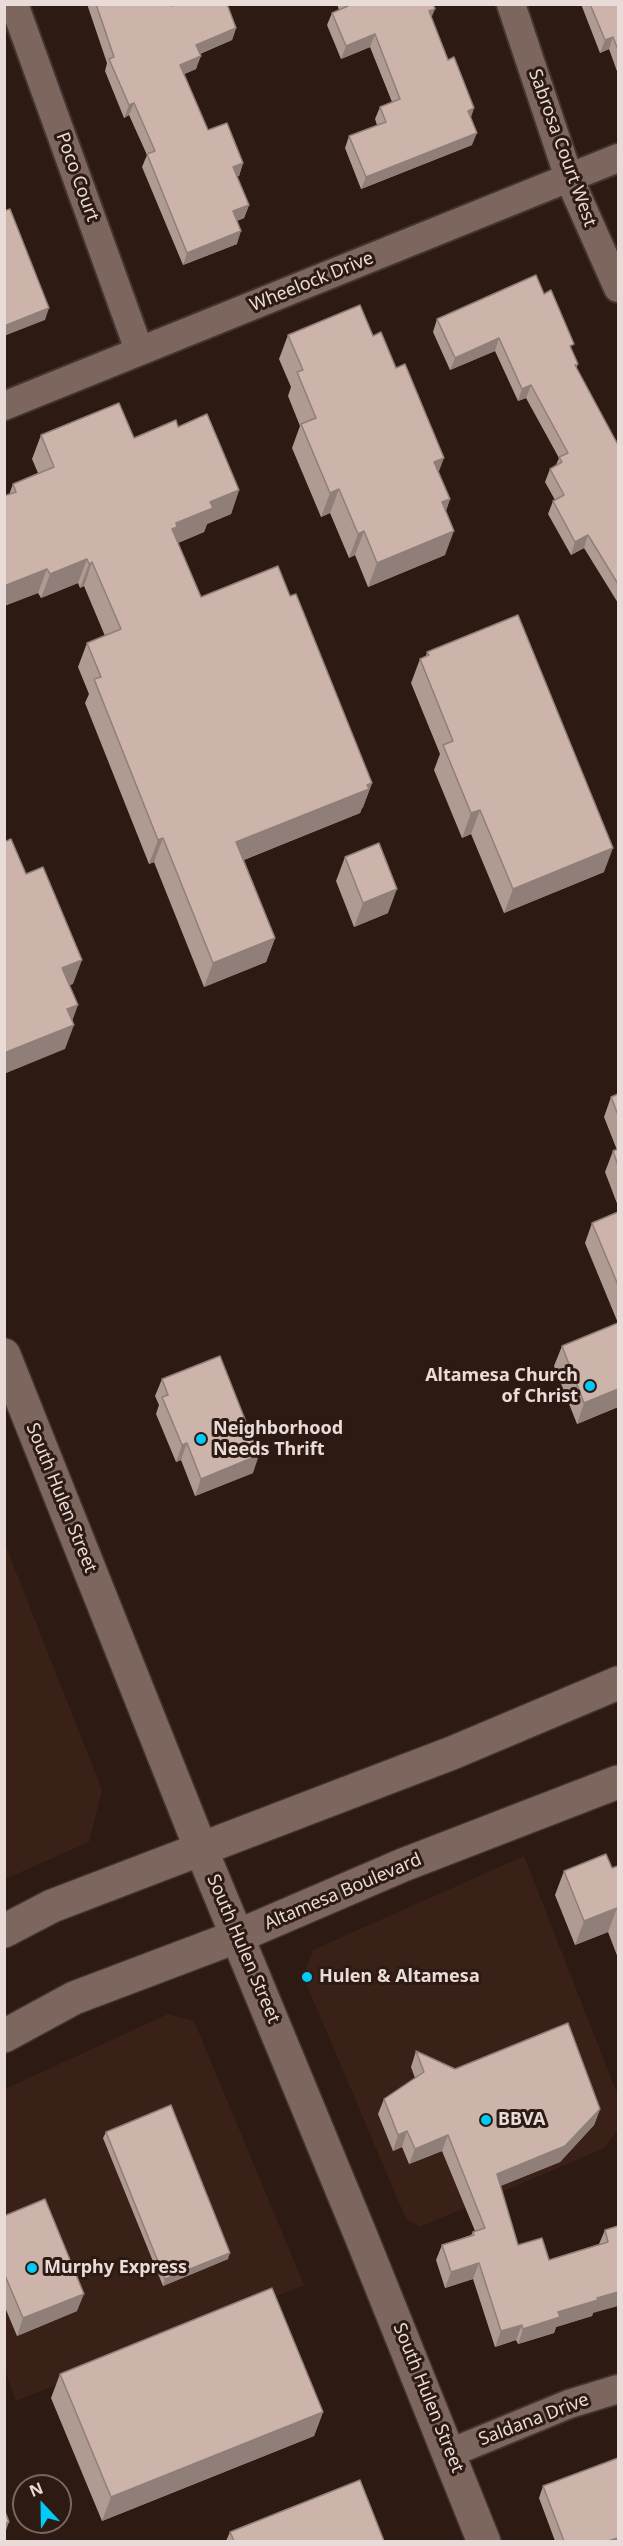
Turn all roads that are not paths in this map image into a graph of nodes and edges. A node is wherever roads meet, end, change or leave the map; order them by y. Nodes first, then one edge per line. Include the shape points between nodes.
1 (14, 4) edge
2 (511, 4) edge
3 (618, 158) edge
4 (569, 178) junction
5 (618, 288) edge
6 (139, 350) junction
7 (4, 406) edge
8 (4, 1355) edge
9 (618, 1683) edge
10 (618, 1782) edge
11 (201, 1849) junction
12 (4, 1931) edge
13 (238, 1936) junction
14 (4, 2036) edge
15 (618, 2389) edge
16 (450, 2453) junction
17 (484, 2541) edge

1 - 6 street, Poco Court
2 - 4 street, Sabrosa Court West
3 - 4 street, Wheelock Drive
4 - 5 street, Sabrosa Court West
4 - 6 street, Wheelock Drive
6 - 7 street, Wheelock Drive
8 - 11 main road, South Hulen Street
9 - 11 main road via 452,1753
10 - 13 main road, Altamesa Boulevard via 403,1865
11 - 12 main road via 52,1906
11 - 13 main road, South Hulen Street
13 - 14 main road, Altamesa Boulevard via 74,1998
13 - 16 main road, South Hulen Street
15 - 16 street, Saldana Drive via 569,2404
16 - 17 main road, South Hulen Street

